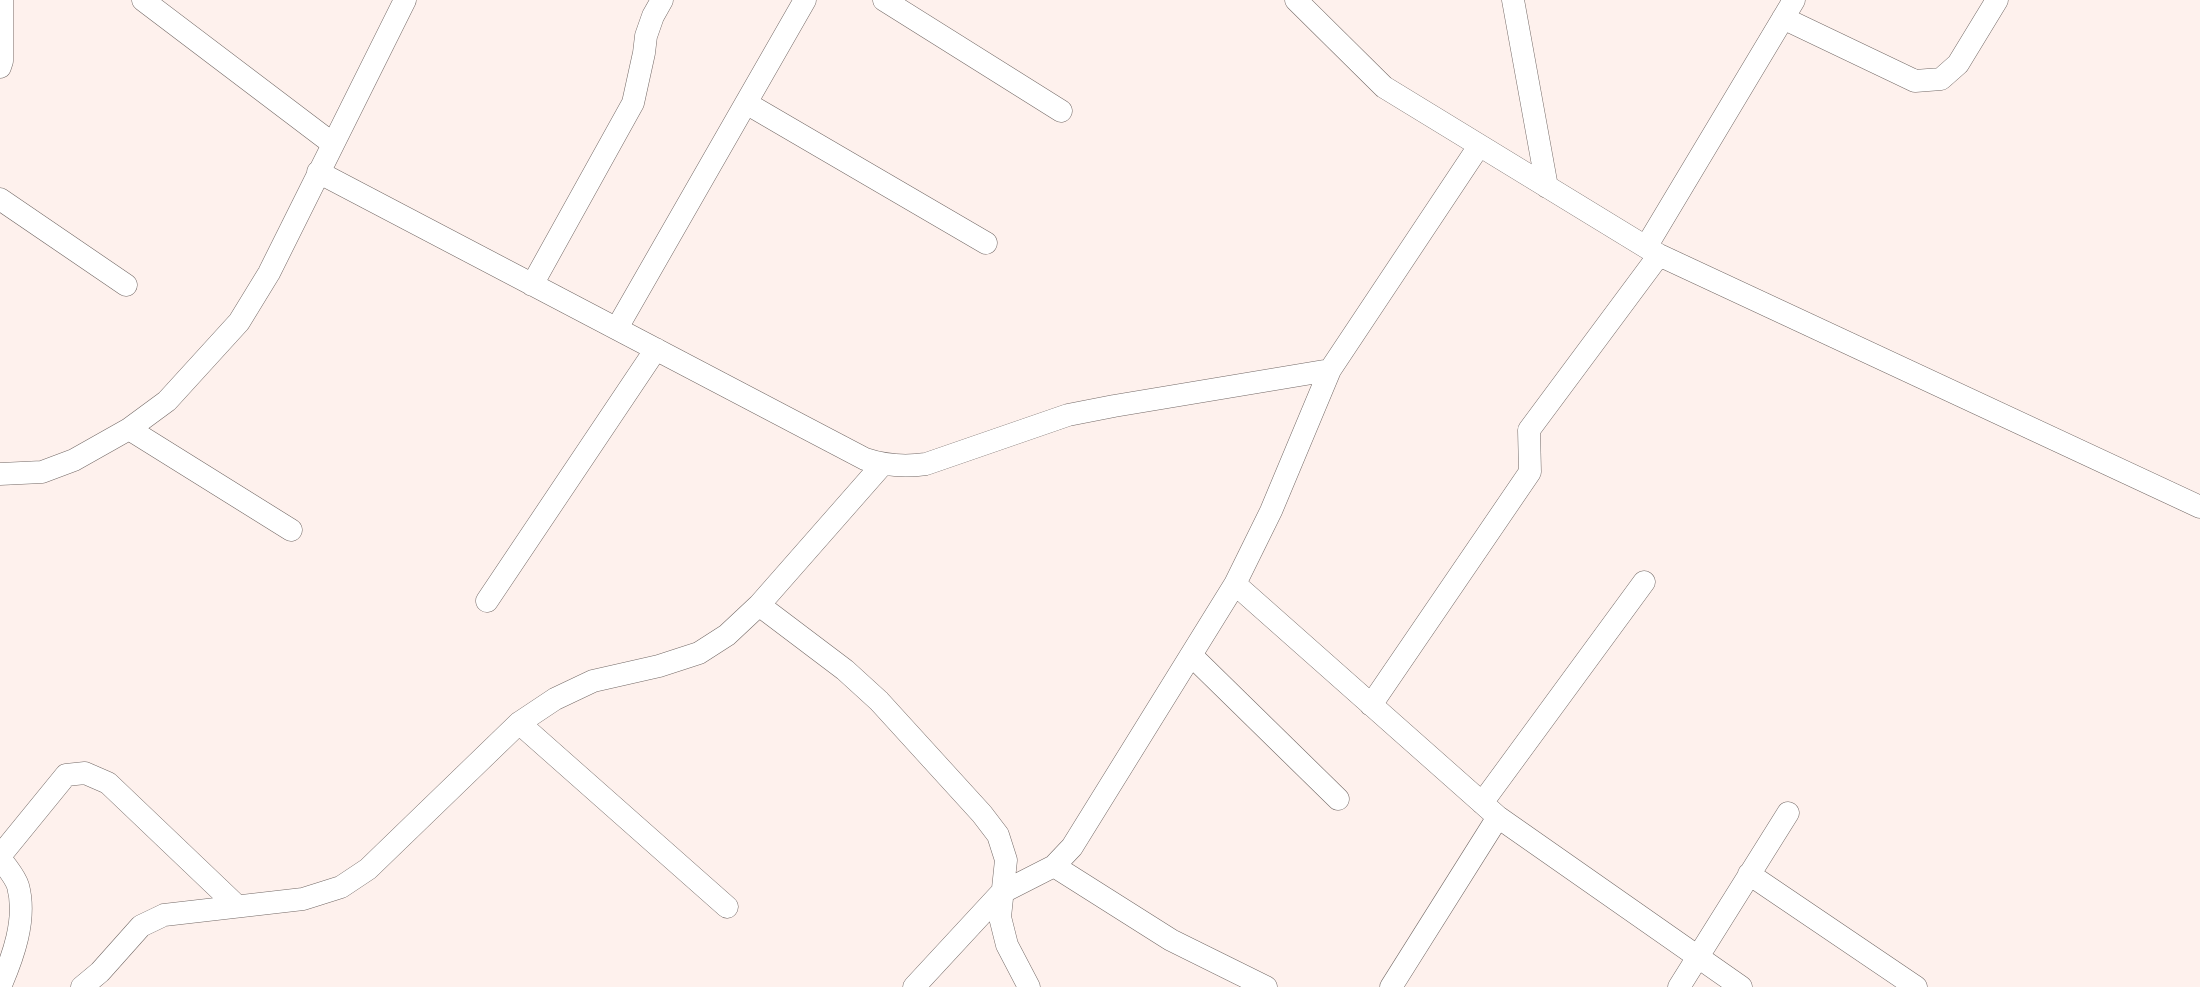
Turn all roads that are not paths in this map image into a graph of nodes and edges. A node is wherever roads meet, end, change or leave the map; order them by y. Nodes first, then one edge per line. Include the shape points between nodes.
1 (2, 0) edge
2 (143, 0) edge
3 (405, 0) edge
4 (662, 0) edge
5 (805, 0) edge
6 (884, 0) edge
7 (1296, 0) edge
8 (1513, 0) edge
9 (1997, 0) edge
10 (1789, 9) edge
11 (0, 67) edge
12 (746, 103) junction
13 (1061, 111) dead end
14 (333, 144) junction
15 (1479, 146) junction
16 (318, 172) junction
17 (1547, 187) junction
18 (0, 199) edge
19 (986, 243) dead end
20 (1652, 251) junction
21 (126, 285) dead end
22 (532, 285) junction
23 (616, 328) junction
24 (656, 349) junction
25 (1330, 370) junction
26 (129, 428) junction
27 (882, 465) junction
28 (0, 474) edge
29 (2200, 508) edge
30 (291, 530) dead end
31 (1644, 582) dead end
32 (1235, 584) junction
33 (487, 601) dead end
34 (759, 605) junction
35 (1190, 655) junction
36 (1371, 705) junction
37 (519, 723) junction
38 (1338, 799) dead end
39 (1482, 803) junction
40 (1788, 813) dead end
41 (1498, 817) junction
42 (0, 857) edge
43 (1054, 866) junction
44 (1749, 874) junction
45 (1001, 893) junction
46 (237, 906) junction
47 (727, 907) dead end
48 (1697, 957) junction
49 (0, 987) edge
50 (82, 987) edge
51 (914, 987) edge
52 (1029, 987) edge
53 (1266, 987) edge
54 (1392, 987) edge
55 (1679, 987) edge
56 (1742, 987) edge
57 (1916, 987) edge

1 - 11 street
2 - 14 street
3 - 14 street
4 - 22 street via 646,36 632,103
5 - 12 street
6 - 13 street
7 - 15 street via 1384,87
8 - 17 street
9 - 10 street via 1958,64 1941,79 1915,81
10 - 20 street
12 - 19 street
12 - 23 street
14 - 16 street
15 - 17 street
15 - 25 street
16 - 22 street
16 - 26 street via 269,273 239,322 167,401
17 - 20 street
18 - 21 street
20 - 29 street
20 - 36 street via 1529,430 1530,472
22 - 23 street
23 - 24 street
24 - 27 street via 865,459
24 - 33 street
25 - 27 street via 1068,415 926,464 904,467
25 - 32 street via 1272,511
26 - 28 street via 74,460 42,472
26 - 30 street
27 - 34 street
31 - 39 street
32 - 35 street
32 - 36 street
34 - 37 street via 728,635 699,653 659,666 593,681 555,699
34 - 45 street via 845,670 879,701 982,814 998,835 1006,860
35 - 38 street
35 - 43 street via 1072,847
36 - 39 street
37 - 46 street via 368,869 341,887 303,899
37 - 47 street
39 - 41 street
40 - 44 street
41 - 48 street
41 - 54 street
42 - 46 street via 66,775 85,773 108,783
42 - 49 street via 18,885 21,914 13,959
43 - 45 street
43 - 53 street via 1171,940
44 - 48 street
44 - 57 street
45 - 51 street
45 - 52 street via 1000,917 1007,945
46 - 50 street via 164,915 141,926 100,972
48 - 55 street
48 - 56 street

